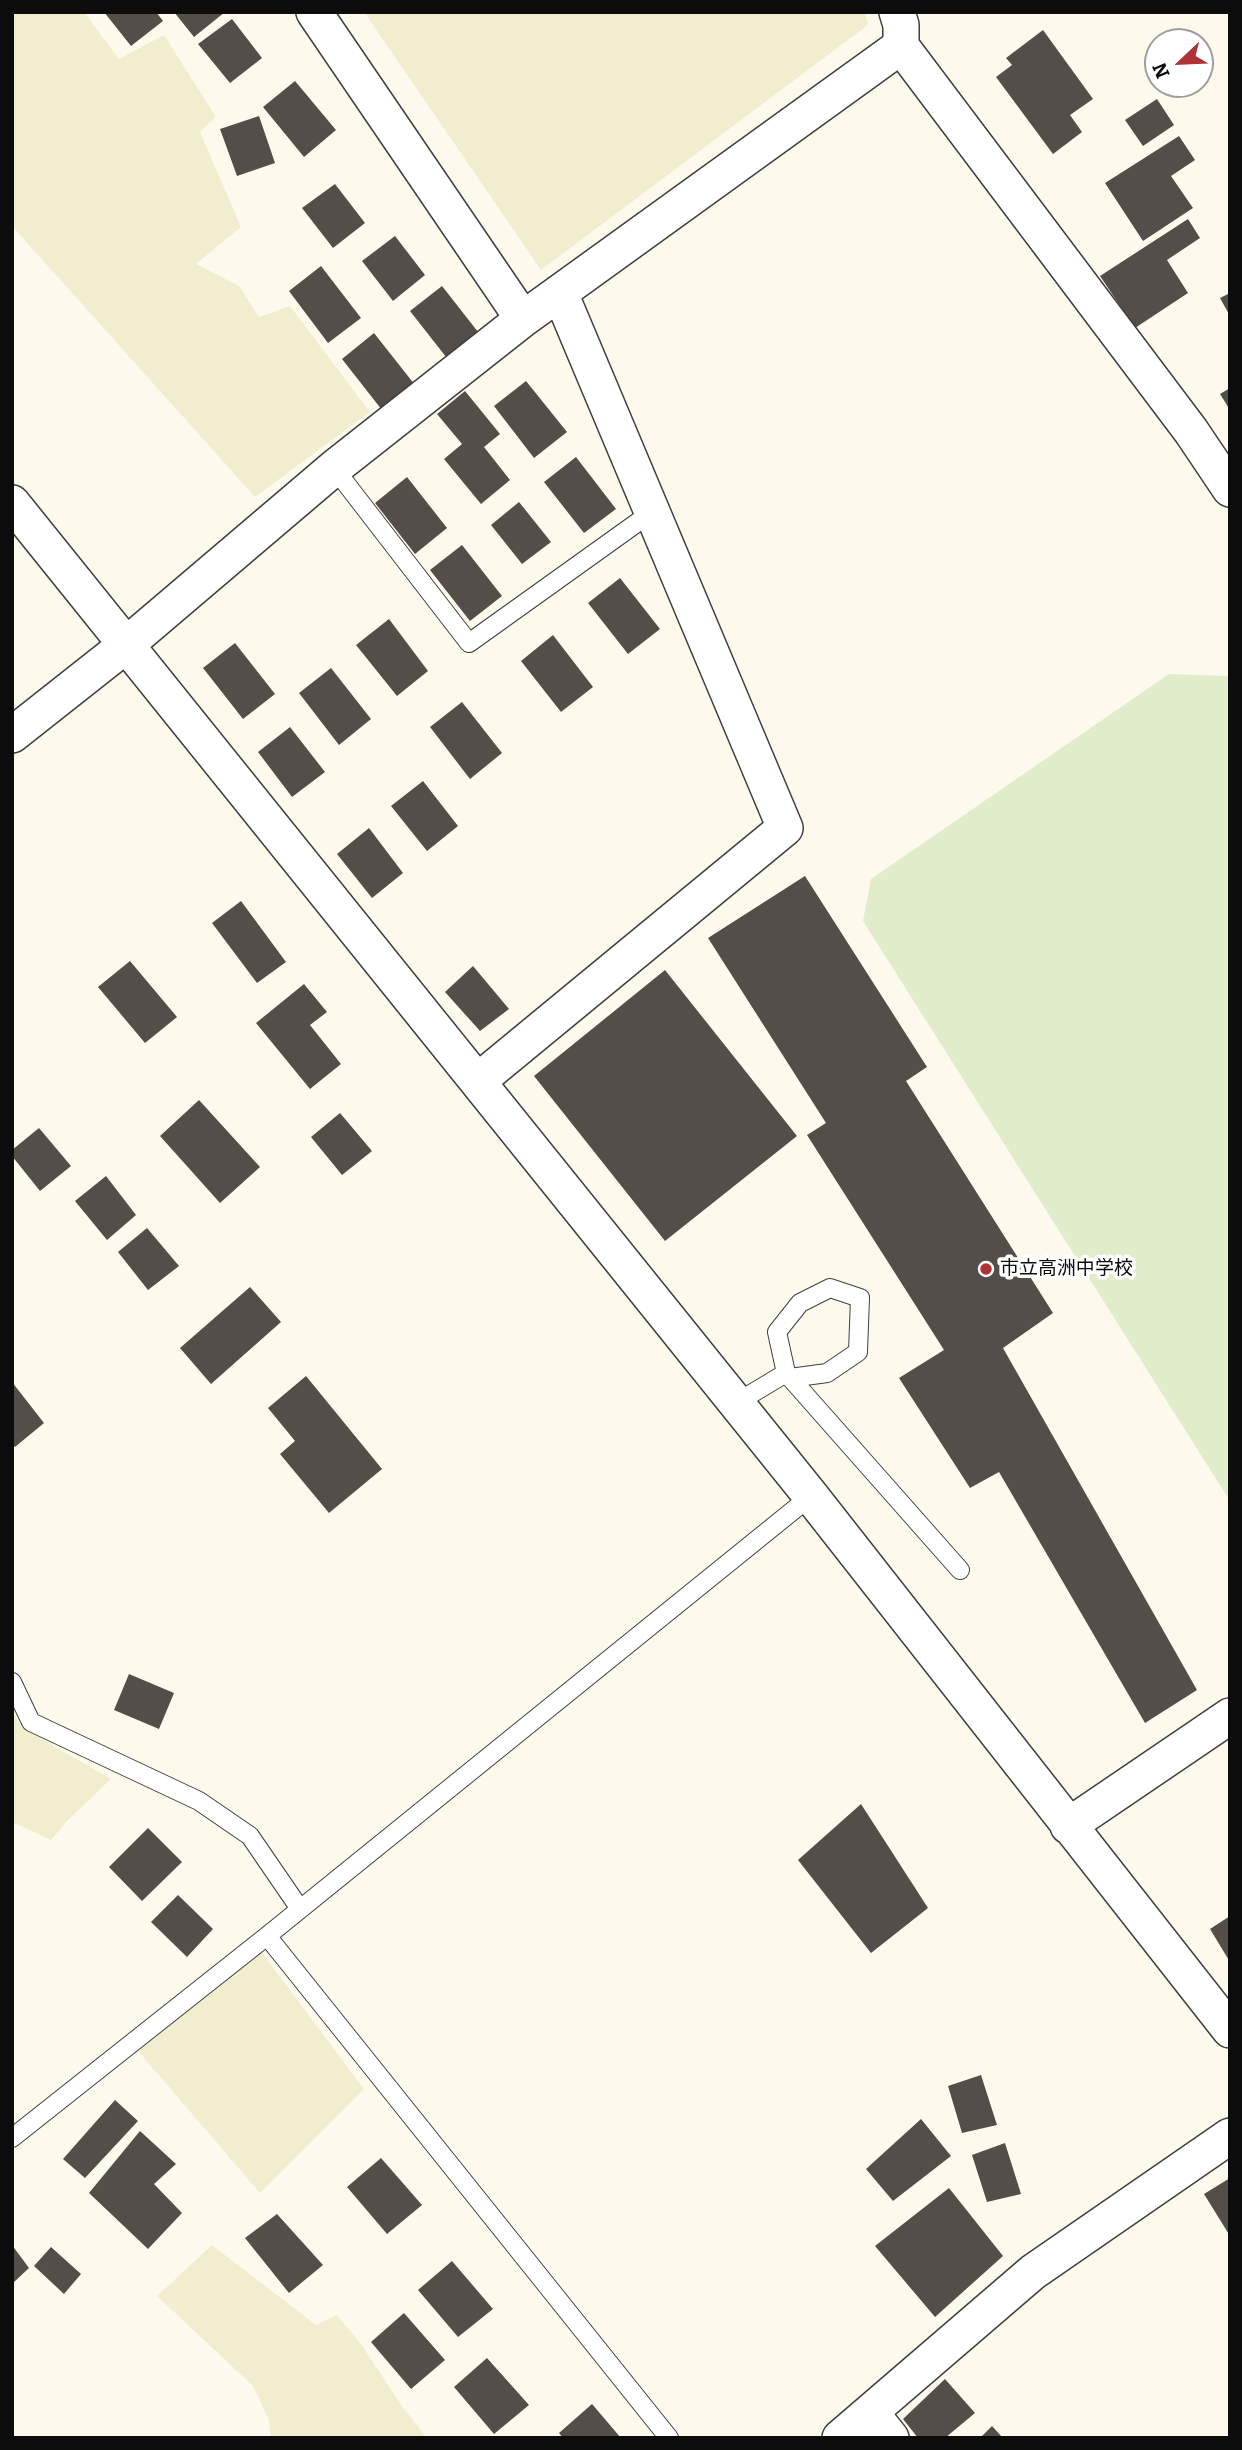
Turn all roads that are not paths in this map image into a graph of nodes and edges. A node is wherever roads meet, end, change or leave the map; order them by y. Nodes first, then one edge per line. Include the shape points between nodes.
1 (314, 12) edge
2 (905, 24) edge
3 (560, 293) junction
4 (523, 319) junction
5 (334, 468) junction
6 (1230, 489) edge
7 (12, 503) edge
8 (652, 512) junction
9 (126, 645) junction
10 (12, 735) edge
11 (478, 1081) junction
12 (788, 1376) junction
13 (736, 1403) junction
14 (811, 1496) junction
15 (960, 1570) dead end
16 (12, 1682) edge
17 (1230, 1716) edge
18 (1068, 1826) junction
19 (300, 1909) junction
20 (267, 1936) junction
21 (1230, 2030) edge
22 (1230, 2136) edge
23 (12, 2137) edge
24 (881, 2425) edge
25 (669, 2438) edge
26 (840, 2438) edge

1 - 4 street
2 - 3 street
2 - 6 street
3 - 4 street
3 - 8 street
4 - 5 street
5 - 8 lane via 469,643
5 - 9 street
7 - 9 street
8 - 11 street via 785,828
9 - 10 street
9 - 11 street
11 - 13 street
12 - 12 lane via 777,1332 800,1303 830,1288 860,1298 858,1352 827,1373
12 - 13 lane
12 - 15 lane
13 - 14 street
14 - 18 street
14 - 19 lane
16 - 19 lane via 31,1722 199,1801 250,1836
17 - 18 street
18 - 21 street
19 - 20 lane
20 - 23 lane
20 - 25 lane
22 - 24 street via 1033,2272
24 - 26 street

